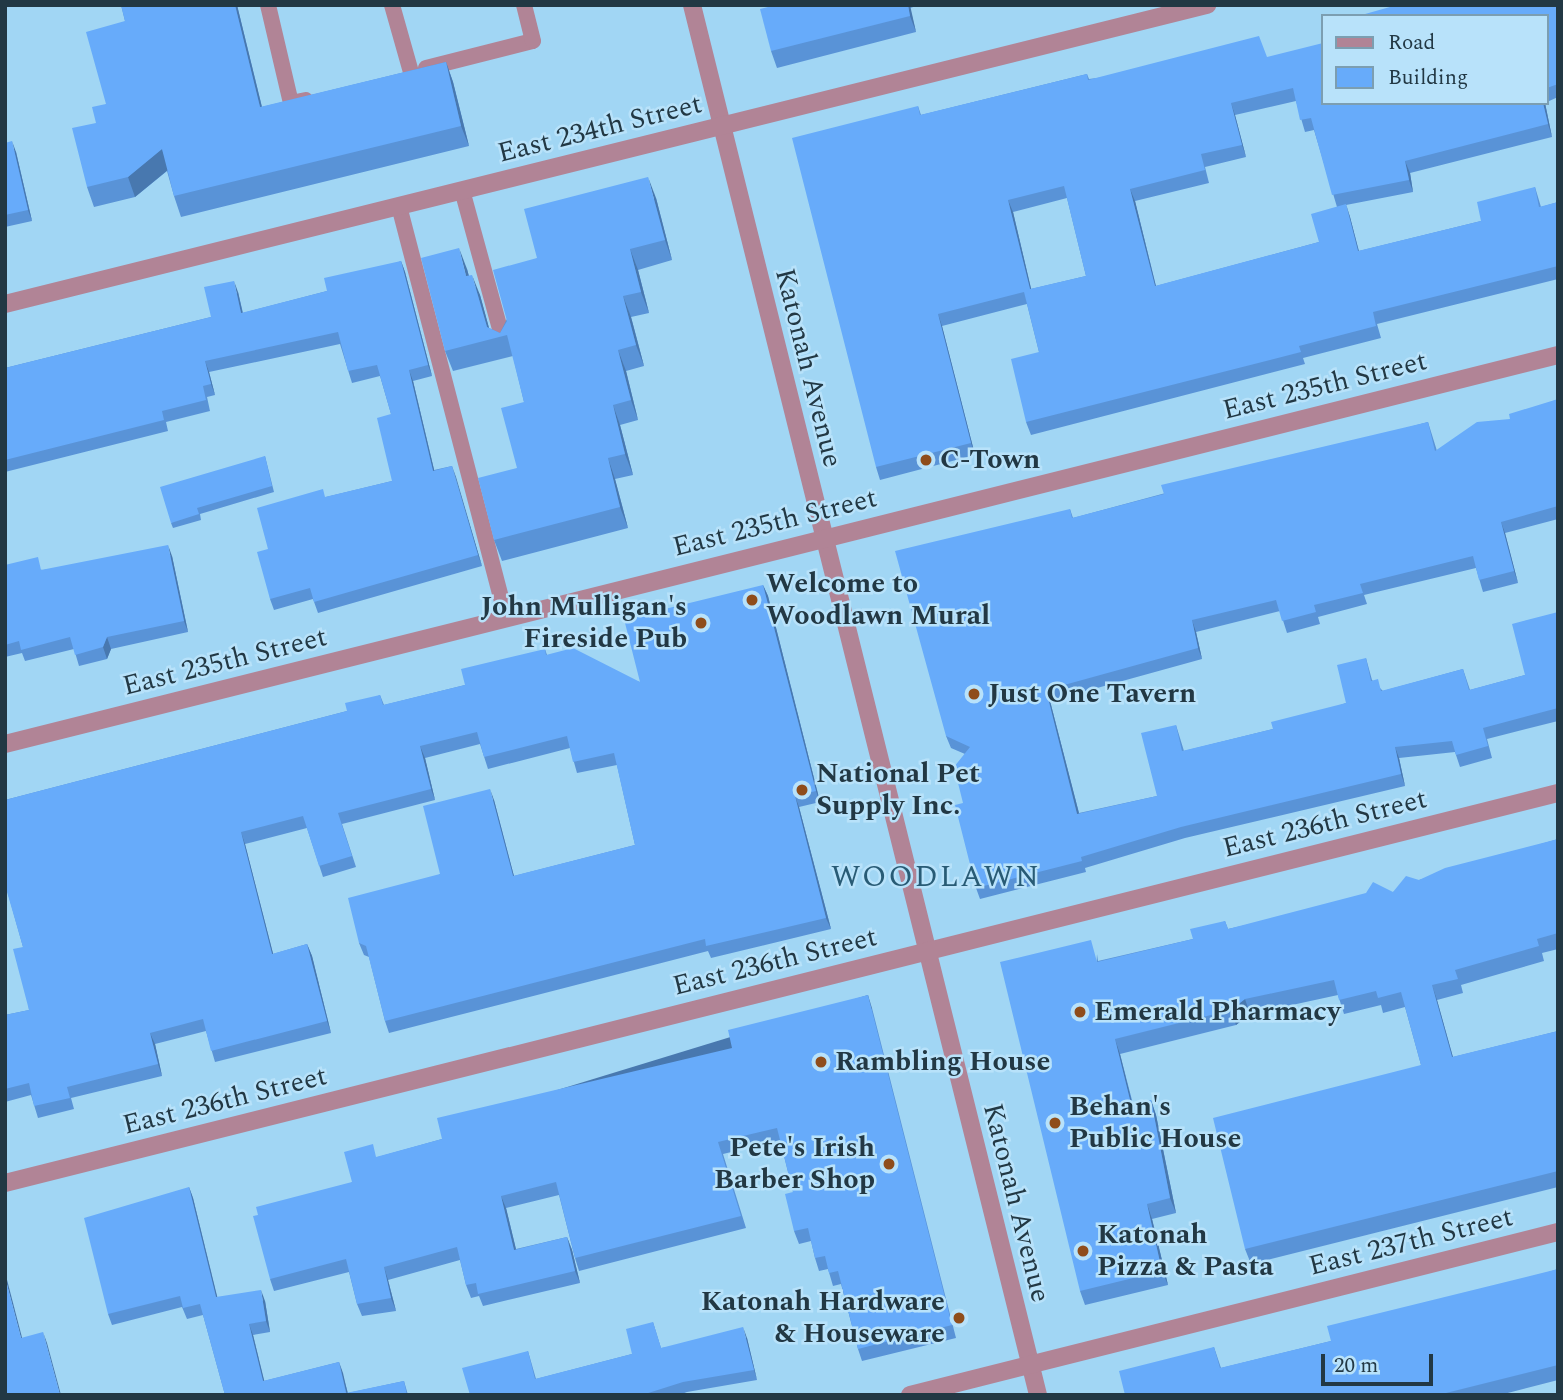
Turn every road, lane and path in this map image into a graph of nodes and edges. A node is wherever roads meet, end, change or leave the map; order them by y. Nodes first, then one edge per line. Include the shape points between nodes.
1 (268, 5) edge
2 (392, 5) edge
3 (524, 5) edge
4 (692, 5) edge
5 (1207, 5) edge
6 (317, 97) edge
7 (721, 126) junction
8 (463, 190) junction
9 (399, 206) junction
10 (5, 304) edge
11 (504, 344) edge
12 (1558, 355) edge
13 (824, 538) junction
14 (506, 618) junction
15 (5, 744) edge
16 (1558, 793) edge
17 (926, 951) junction
18 (5, 1183) edge
19 (1558, 1233) edge
20 (1030, 1365) junction
21 (910, 1395) edge
22 (1038, 1395) edge

1 - 6 lane via 291,103
2 - 3 lane via 404,74 533,41
4 - 7 street, Katonah Avenue
5 - 7 street, East 234th Street
7 - 8 street, East 234th Street
7 - 13 street, Katonah Avenue
8 - 9 street, East 234th Street
8 - 11 lane
9 - 10 street, East 234th Street
9 - 14 lane
12 - 13 street, East 235th Street
13 - 14 street, East 235th Street
13 - 17 street, Katonah Avenue
14 - 15 street, East 235th Street
16 - 17 street, East 236th Street
17 - 18 street, East 236th Street
17 - 20 street, Katonah Avenue
19 - 20 street, East 237th Street
20 - 21 street, East 237th Street
20 - 22 street, Katonah Avenue

